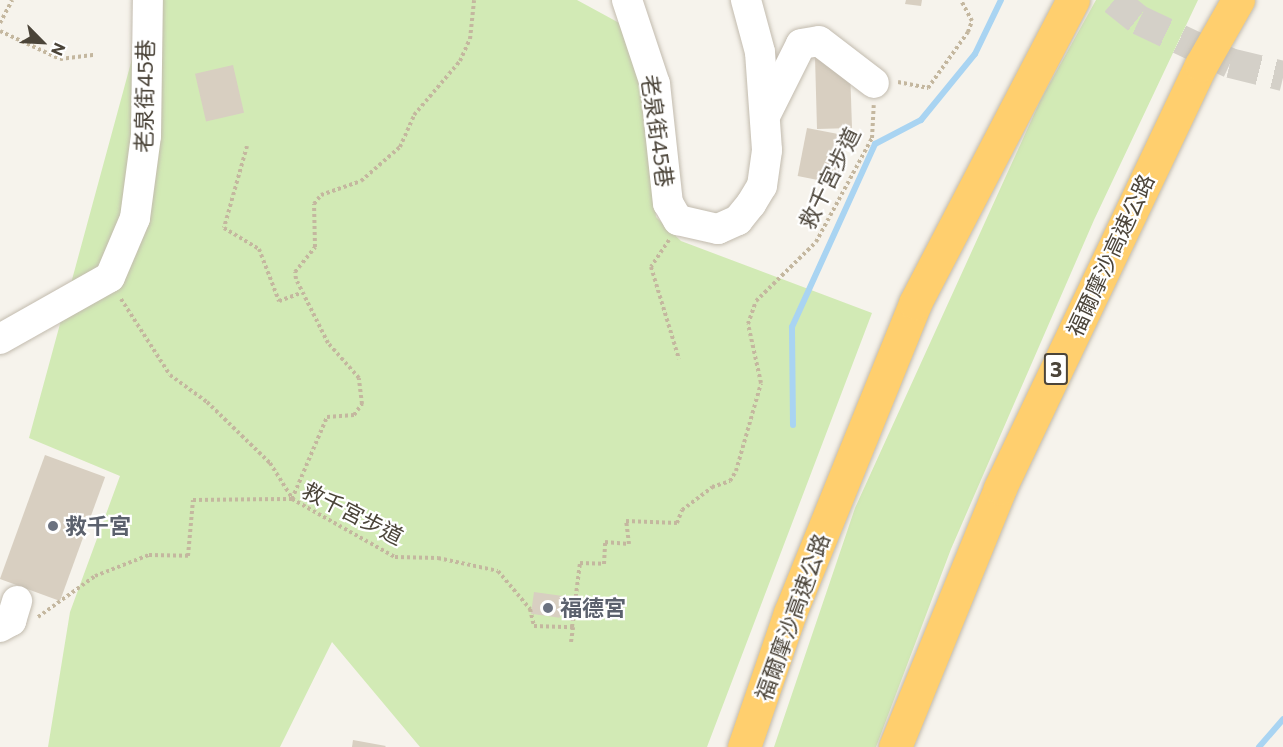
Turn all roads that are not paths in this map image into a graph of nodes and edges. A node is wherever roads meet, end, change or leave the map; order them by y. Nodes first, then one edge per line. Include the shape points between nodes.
1 (148, 0) edge
2 (627, 0) edge
3 (746, 0) edge
4 (1050, 0) edge
5 (1073, 0) edge
6 (1238, 0) edge
7 (874, 83) road end
8 (1025, 88) junction
9 (765, 116) junction
10 (0, 339) edge
11 (24, 612) road end
12 (0, 627) edge
13 (744, 747) edge
14 (895, 747) edge

1 - 10 street, 老泉街45巷 via 146,136 135,218 110,277
2 - 9 street, 老泉街45巷 via 652,71 668,203 678,220 718,229 738,220 762,186
3 - 9 street via 760,52
4 - 8 highway via 1030,40
5 - 8 highway, 福爾摩沙高速公路
6 - 14 highway, 福爾摩沙高速公路 / 3 via 1201,65 1000,488
7 - 9 street via 819,41 801,44
8 - 13 highway, 福爾摩沙高速公路 via 915,303 790,613
11 - 12 street

